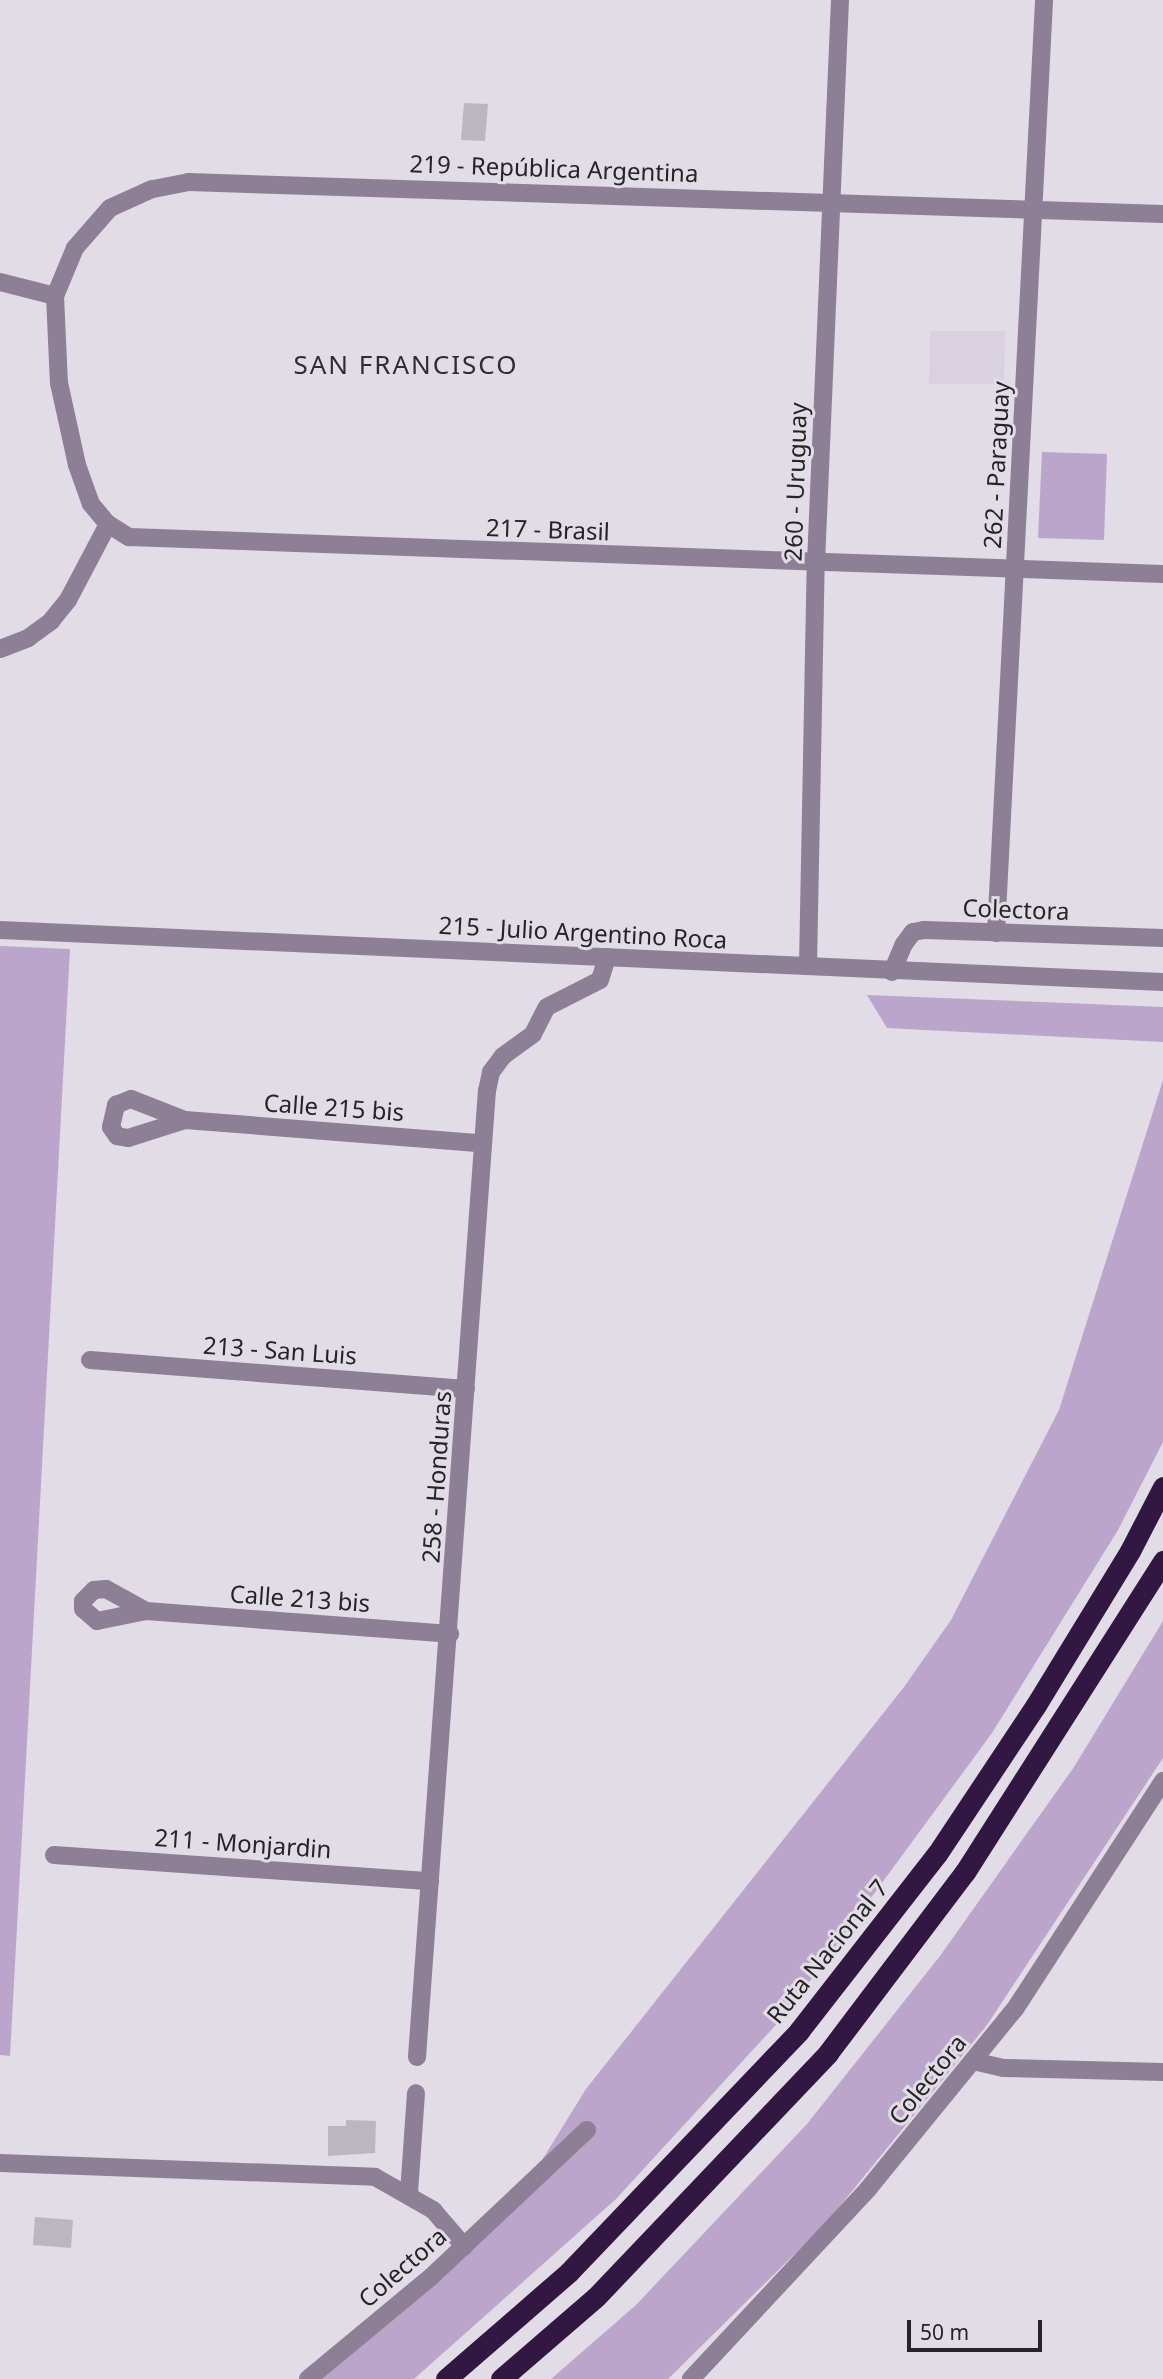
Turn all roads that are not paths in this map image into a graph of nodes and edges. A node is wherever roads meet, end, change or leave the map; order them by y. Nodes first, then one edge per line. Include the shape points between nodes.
1 (840, 0) edge
2 (1044, 0) edge
3 (831, 200) junction
4 (1034, 210) junction
5 (1163, 214) edge
6 (0, 282) edge
7 (55, 296) junction
8 (108, 524) junction
9 (816, 563) junction
10 (1016, 571) junction
11 (1163, 574) edge
12 (0, 649) edge
13 (0, 930) edge
14 (996, 933) junction
15 (1163, 938) edge
16 (607, 957) junction
17 (808, 966) junction
18 (892, 972) junction
19 (1163, 982) edge
20 (185, 1120) dead end
21 (480, 1143) junction
22 (90, 1360) dead end
23 (466, 1389) junction
24 (1163, 1487) edge
25 (1163, 1561) edge
26 (1163, 1570) edge
27 (1147, 1591) junction
28 (146, 1611) dead end
29 (450, 1634) junction
30 (1163, 1781) edge
31 (54, 1855) dead end
32 (430, 1881) junction
33 (417, 2057) dead end
34 (973, 2061) junction
35 (1163, 2072) edge
36 (416, 2093) dead end
37 (587, 2130) dead end
38 (0, 2163) edge
39 (409, 2193) junction
40 (464, 2246) junction
41 (308, 2379) edge
42 (446, 2379) edge
43 (501, 2379) edge
44 (691, 2379) edge

1 - 3 street, 260 - Uruguay
2 - 4 street, 262 - Paraguay
3 - 4 street, 219 - República Argentina
3 - 7 street, 219 - República Argentina via 189,182 152,189 110,208 75,248
3 - 9 street, 260 - Uruguay
4 - 5 street, 219 - República Argentina
4 - 10 street, 262 - Paraguay
6 - 7 street
7 - 8 street via 59,383 68,433 90,504
8 - 9 street, 217 - Brasil via 129,537 167,540
8 - 12 street via 68,600 51,621 28,638
9 - 10 street, 217 - Brasil
9 - 17 street, 260 - Uruguay
10 - 11 street, 217 - Brasil
10 - 14 street, 262 - Paraguay
13 - 16 street, 215 - Julio Argentino Roca
14 - 15 street, Colectora
14 - 18 street, Colectora via 913,933
16 - 17 street, 215 - Julio Argentino Roca
16 - 21 street, 258 - Honduras via 600,980 547,1007 533,1034 503,1056 491,1072
17 - 18 street, 215 - Julio Argentino Roca
18 - 19 street, 215 - Julio Argentino Roca
20 - 21 street, Calle 215 bis
21 - 23 street, 258 - Honduras
22 - 23 street, 213 - San Luis
23 - 29 street, 258 - Honduras
24 - 42 highway, Ruta Nacional 7 via 1130,1551 1036,1705 937,1854 799,2031 569,2273
25 - 27 highway
26 - 27 highway
27 - 43 highway via 965,1872 828,2053 596,2297
28 - 29 street, Calle 213 bis
29 - 32 street, 258 - Honduras
30 - 34 street, Colectora via 1060,1944
31 - 32 street, 211 - Monjardin
32 - 33 street, 258 - Honduras
34 - 35 street via 1003,2068
34 - 44 street, Colectora via 868,2189
36 - 39 street
37 - 40 street, Colectora
38 - 39 street via 352,2174 375,2177
39 - 40 street via 433,2210
40 - 41 street, Colectora

